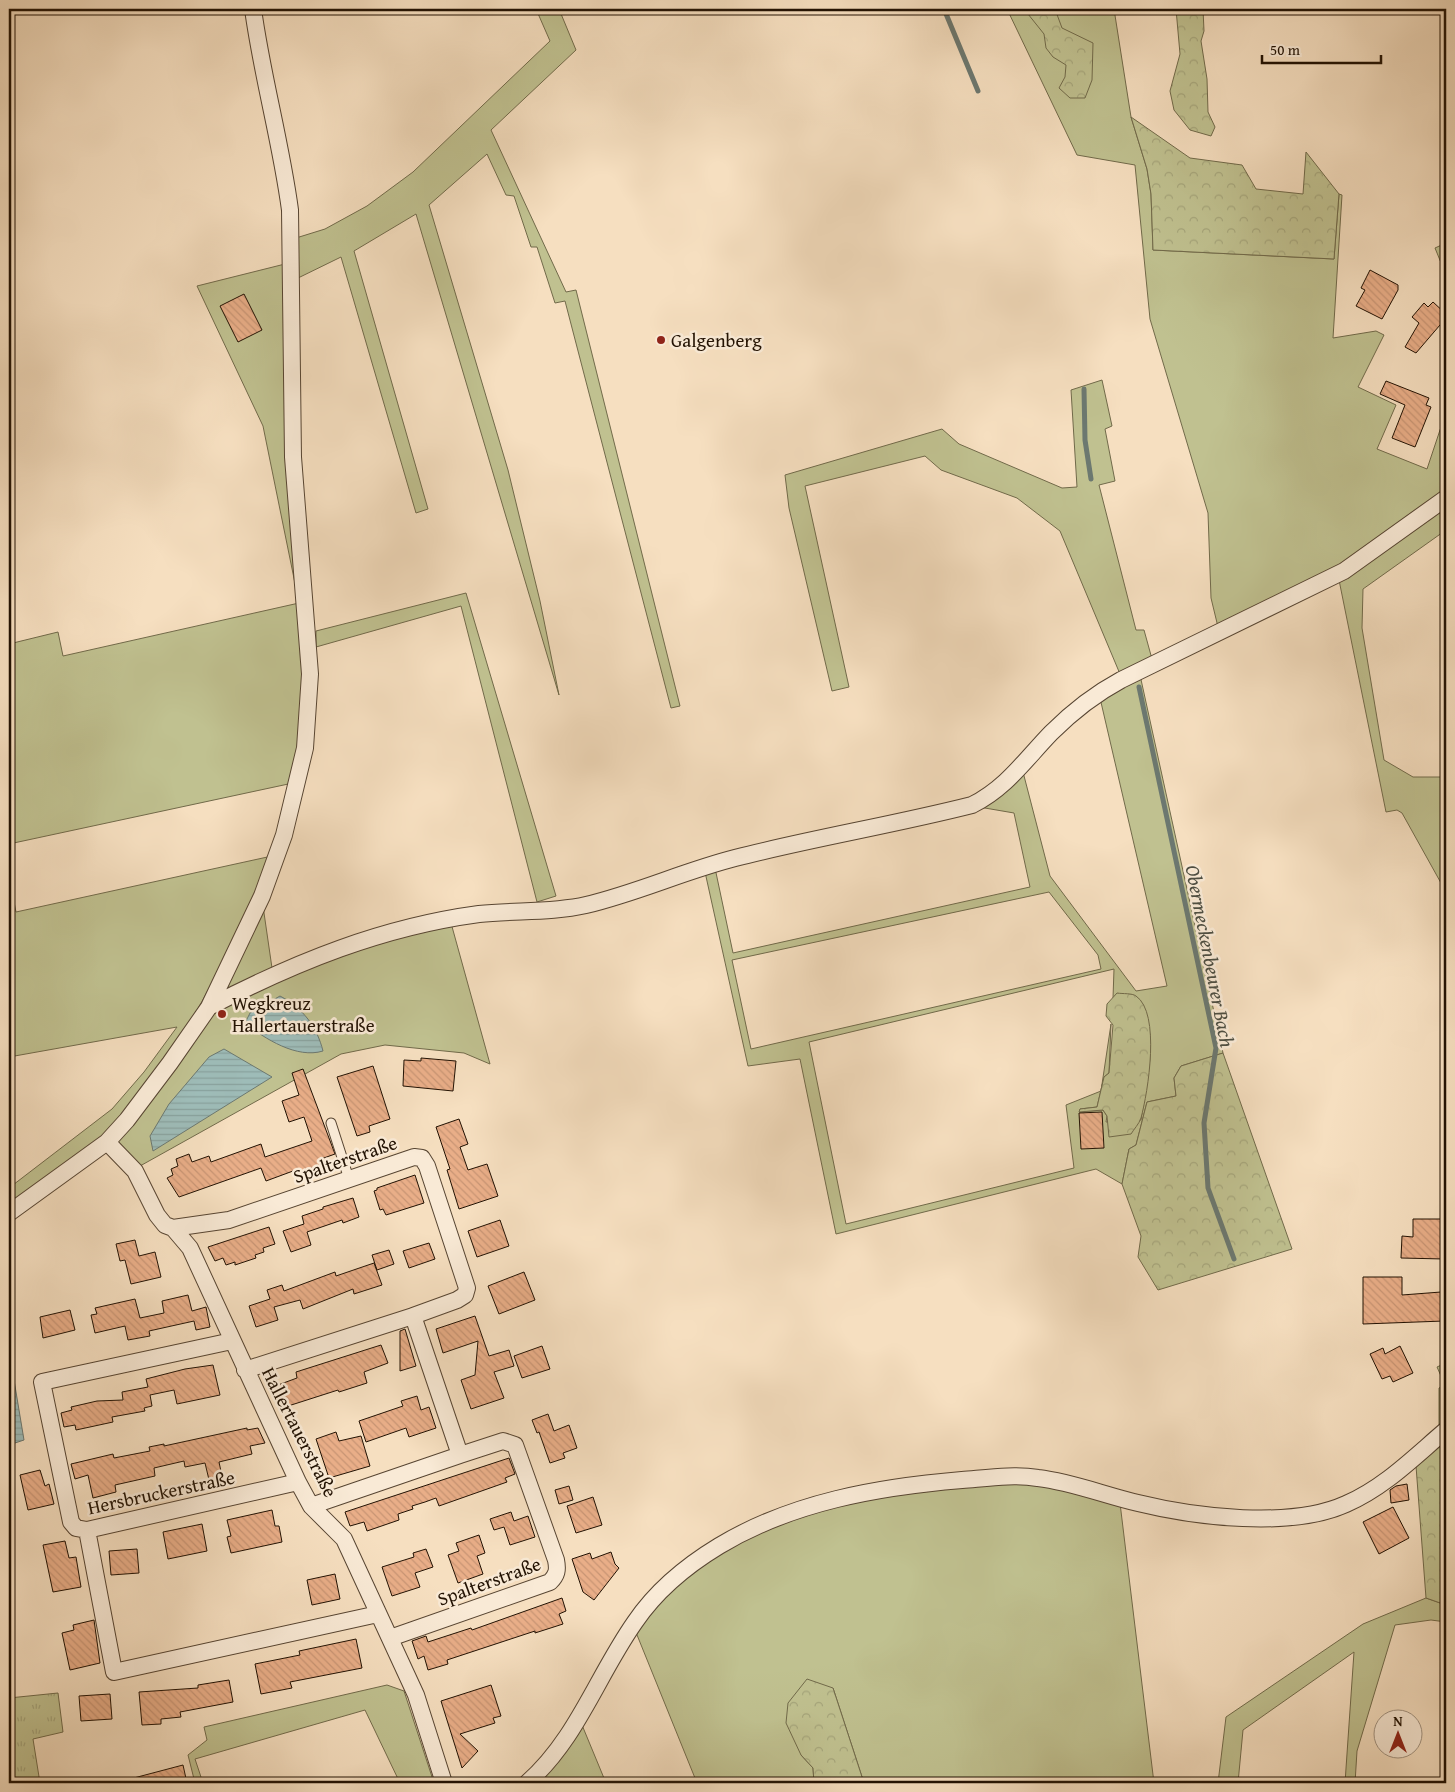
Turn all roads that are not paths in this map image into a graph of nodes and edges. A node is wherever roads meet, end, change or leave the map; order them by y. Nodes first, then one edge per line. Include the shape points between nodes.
1 (253, 9) edge
2 (1446, 498) edge
3 (209, 1007) junction
4 (331, 1123) dead end
5 (107, 1142) junction
6 (349, 1179) junction
7 (9, 1213) edge
8 (173, 1228) junction
9 (413, 1316) junction
10 (232, 1341) junction
11 (246, 1370) junction
12 (1446, 1430) edge
13 (460, 1455) junction
14 (298, 1482) junction
15 (311, 1506) junction
16 (87, 1530) junction
17 (378, 1614) junction
18 (390, 1638) junction
19 (444, 1783) edge
20 (527, 1783) edge

1 - 3 street via 290,210 293,457 310,674 309,711 305,748 284,835 262,896
2 - 3 street via 1344,571 1121,680 1089,699 1050,734 1008,781 972,805 736,858 587,905 555,911 480,914 387,934 319,955
3 - 5 street via 139,1105
4 - 6 lane
5 - 7 street
5 - 8 street, Hallertauerstraße via 135,1171 157,1215 165,1225
6 - 8 street, Spalterstraße via 229,1220
6 - 9 street, Spalterstraße via 414,1156 422,1158 427,1166 467,1288 465,1295 457,1300
8 - 10 street, Hallertauerstraße via 190,1248
9 - 11 street, Spalterstraße
9 - 13 street
10 - 11 street, Hallertauerstraße
10 - 16 street, Hersbruckerstraße via 42,1382 71,1522 76,1528
11 - 14 street, Hallertauerstraße
12 - 20 street via 1407,1465 1360,1497 1329,1510 1303,1515 1233,1517 1194,1514 1137,1503 1072,1484 1012,1476 887,1488 795,1510 720,1546 675,1577 654,1597 626,1636 564,1742
13 - 15 street, Spalterstraße
13 - 18 street, Spalterstraße via 503,1441 515,1445 556,1560 556,1576 550,1582
14 - 15 street, Hallertauerstraße
14 - 16 street, Hersbruckerstraße
15 - 17 street, Hallertauerstraße via 344,1539
16 - 17 street via 114,1672
17 - 18 street, Hallertauerstraße
18 - 19 street, Hallertauerstraße via 416,1695

